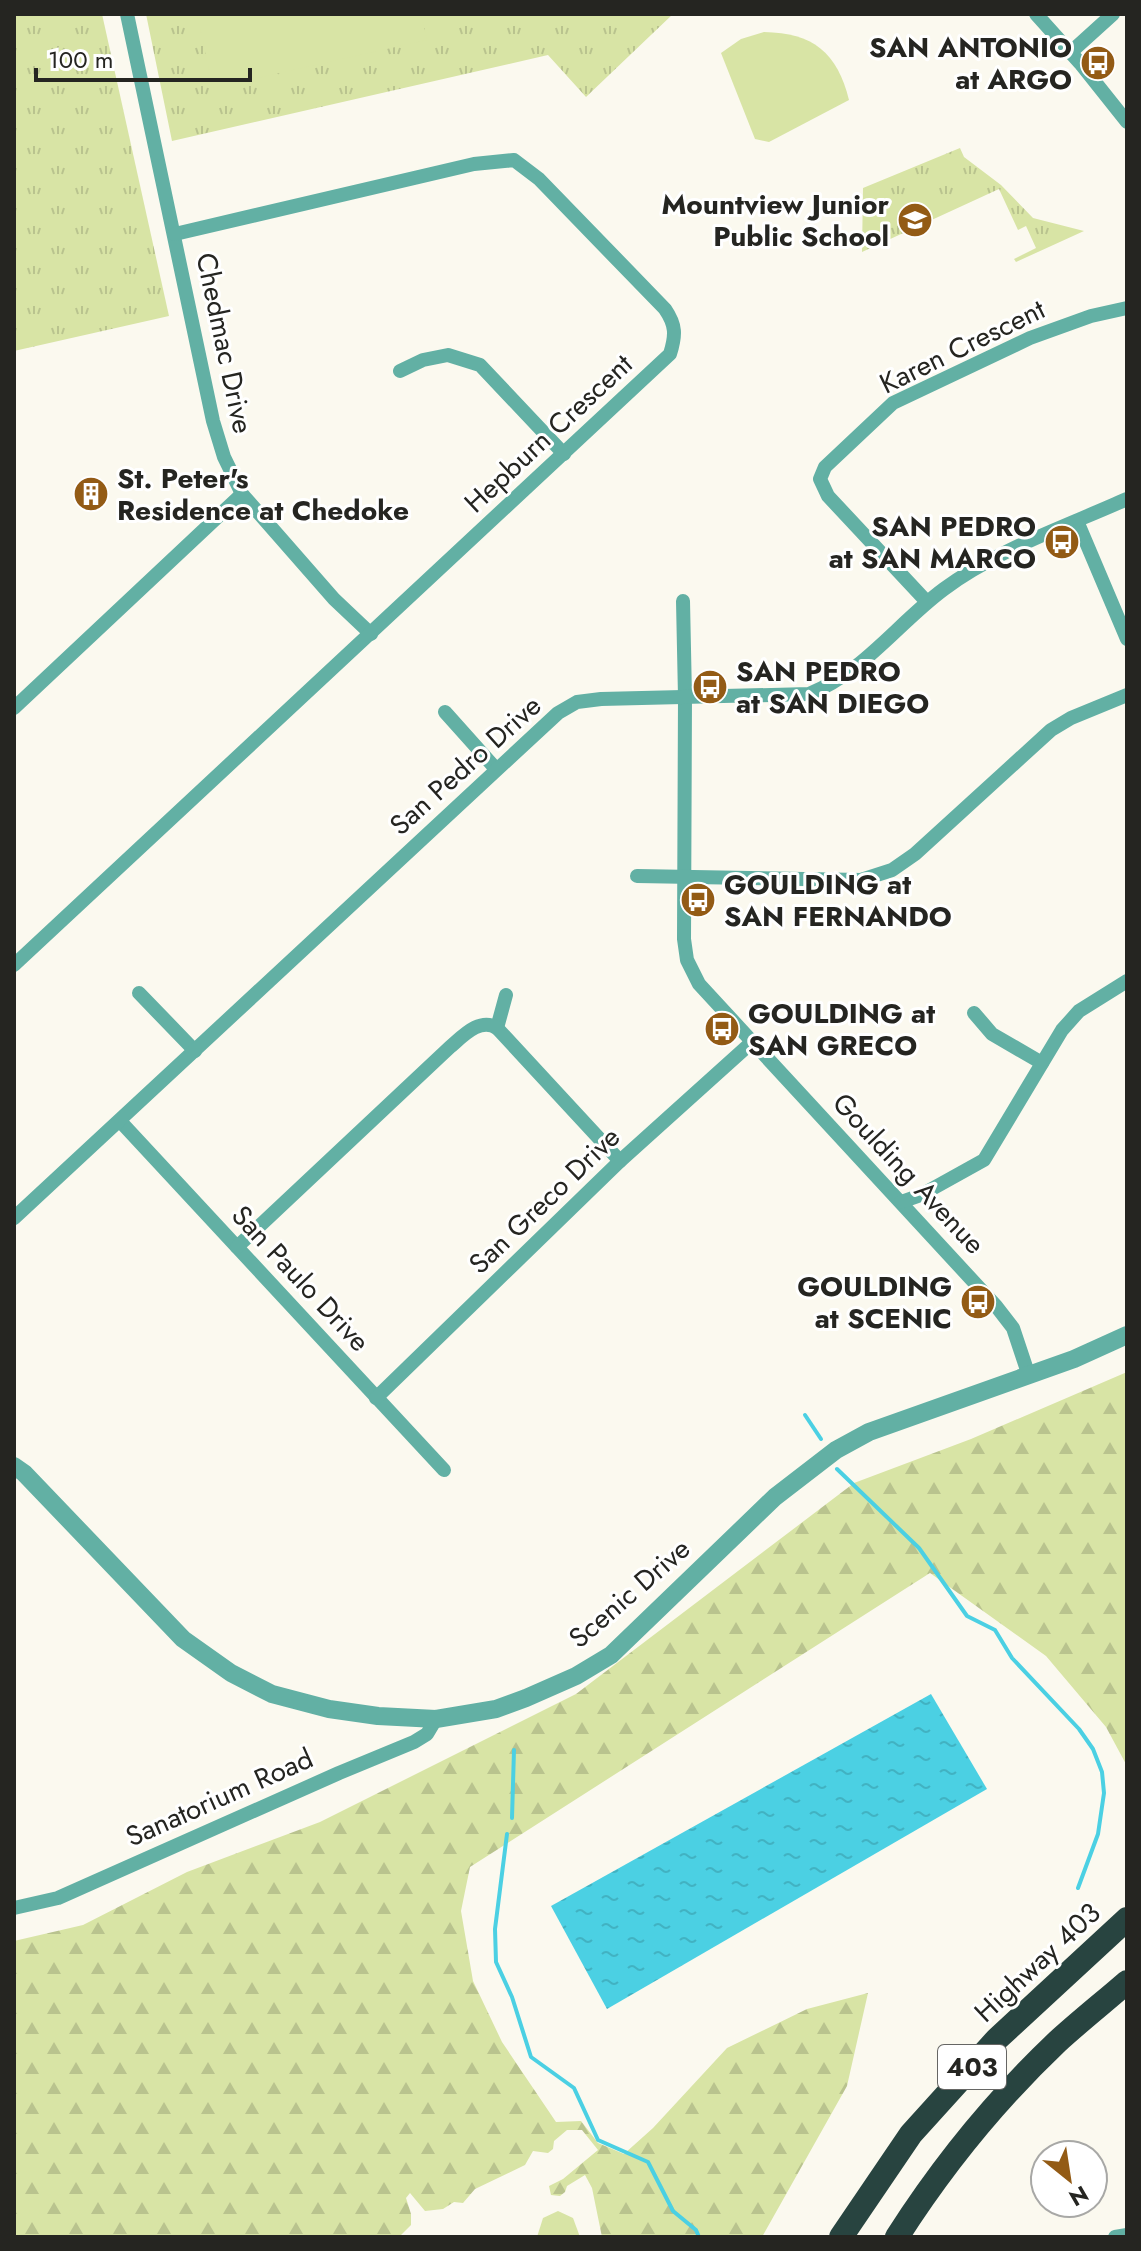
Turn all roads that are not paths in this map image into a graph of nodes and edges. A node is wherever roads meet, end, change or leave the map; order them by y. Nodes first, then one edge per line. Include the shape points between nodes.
1 (127, 14) edge
2 (1036, 14) edge
3 (1113, 14) edge
4 (1071, 52) junction
5 (1127, 122) edge
6 (175, 234) junction
7 (1127, 308) edge
8 (400, 371) dead end
9 (564, 454) junction
10 (242, 494) junction
11 (1127, 499) edge
12 (1077, 521) junction
13 (683, 601) dead end
14 (927, 602) junction
15 (371, 634) junction
16 (1127, 639) edge
17 (1127, 695) edge
18 (685, 697) junction
19 (14, 708) edge
20 (445, 712) dead end
21 (496, 769) junction
22 (637, 876) dead end
23 (686, 877) junction
24 (14, 965) edge
25 (1127, 981) edge
26 (139, 993) dead end
27 (506, 995) dead end
28 (974, 1013) dead end
29 (497, 1028) junction
30 (751, 1043) junction
31 (195, 1051) junction
32 (1042, 1063) junction
33 (120, 1121) junction
34 (620, 1161) junction
35 (901, 1202) junction
36 (14, 1218) edge
37 (237, 1247) junction
38 (1127, 1335) edge
39 (1029, 1376) junction
40 (376, 1398) junction
41 (14, 1466) edge
42 (444, 1470) dead end
43 (436, 1719) junction
44 (14, 1908) edge
45 (1127, 1919) edge
46 (1127, 1982) edge
47 (1127, 2235) edge
48 (841, 2237) edge
49 (897, 2237) edge
50 (1115, 2237) edge

1 - 6 street, Chedmac Drive
2 - 4 street
3 - 4 street
4 - 5 street
6 - 9 street, Hepburn Crescent via 474,164 514,160 539,179 675,324 670,354
6 - 10 street, Chedmac Drive via 213,421
7 - 14 street, Karen Crescent via 1030,338 904,397 825,467 820,479 828,496
8 - 9 street via 448,355 480,365
9 - 15 street, Hepburn Crescent
10 - 15 street, Chedmac Drive
10 - 19 street
11 - 12 street, San Pedro Drive
12 - 14 street, San Pedro Drive via 989,561
12 - 16 street
13 - 18 street, Goulding Avenue
14 - 18 street, San Pedro Drive via 850,672 809,694
15 - 24 street, Hepburn Crescent
17 - 23 street via 1051,730 892,870 861,880
18 - 21 street, San Pedro Drive via 577,702
18 - 23 street, Goulding Avenue
20 - 21 street
21 - 31 street, San Pedro Drive
22 - 23 street
23 - 30 street, Goulding Avenue via 687,960 699,984
25 - 32 street via 1079,1011
26 - 31 street
27 - 29 street
28 - 32 street via 992,1034
29 - 34 street
29 - 37 street via 482,1024 450,1047
30 - 34 street, San Greco Drive
30 - 35 street, Goulding Avenue
31 - 33 street, San Pedro Drive
32 - 35 street via 984,1160
33 - 36 street, San Pedro Drive
33 - 37 street, San Paulo Drive
34 - 40 street, San Greco Drive
35 - 39 street, Goulding Avenue via 1013,1328
37 - 40 street, San Paulo Drive
38 - 39 street, Scenic Drive
39 - 43 street, Scenic Drive via 869,1432 836,1450 775,1497 611,1655 576,1676 496,1709
40 - 42 street, San Paulo Drive
41 - 43 street, Scenic Drive via 183,1639 231,1673 272,1694 329,1709
43 - 44 street, Sanatorium Road via 414,1742 58,1898
45 - 48 highway, Highway 403 / 403 via 997,2039 911,2134
46 - 49 highway, 403 via 1056,2043 1003,2100
47 - 50 street

